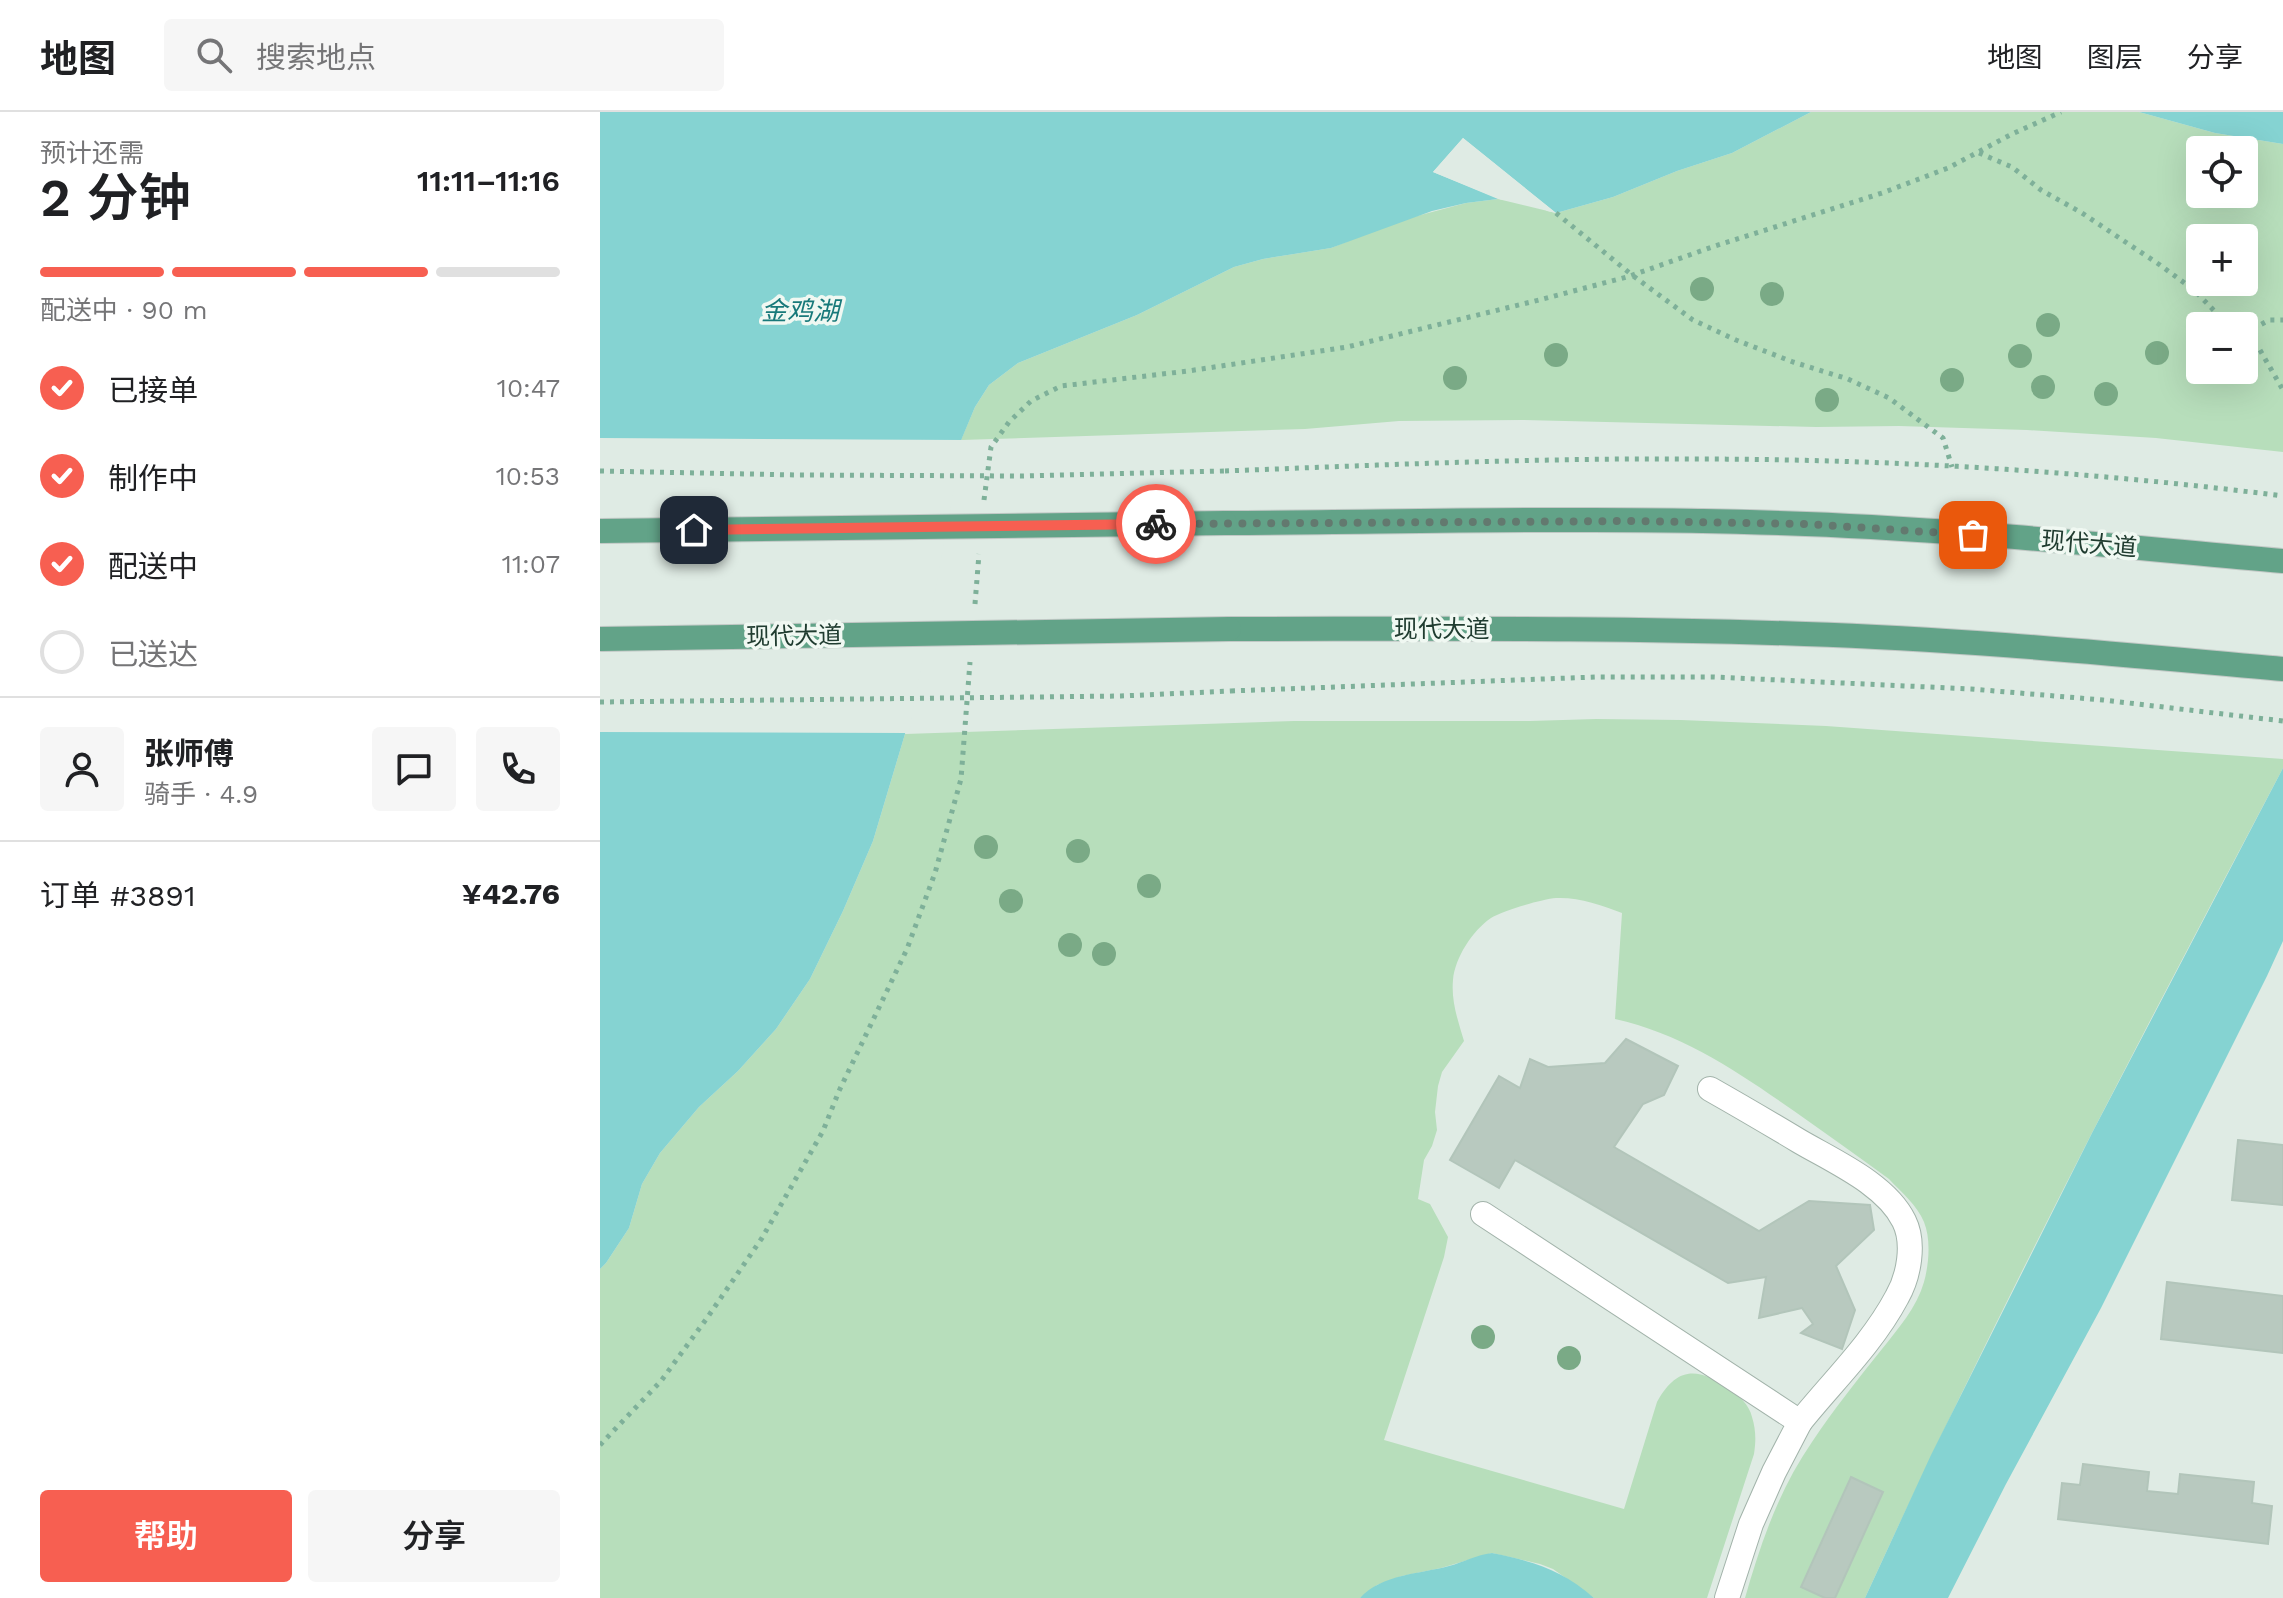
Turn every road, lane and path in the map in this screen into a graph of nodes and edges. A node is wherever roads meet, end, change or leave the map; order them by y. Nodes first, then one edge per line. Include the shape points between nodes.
1 (2061, 112) edge
2 (2049, 117) dead end
3 (1978, 152) dead end
4 (1556, 213) dead end
5 (2215, 312) edge
6 (2283, 320) edge
7 (2258, 327) edge
8 (2258, 348) edge
9 (2283, 390) edge
10 (1952, 467) junction
11 (600, 471) edge
12 (2283, 496) edge
13 (600, 531) edge
14 (2283, 561) edge
15 (600, 639) edge
16 (2283, 669) edge
17 (600, 702) edge
18 (2283, 721) edge
19 (1710, 1089) dead end
20 (1483, 1214) dead end
21 (1800, 1422) junction
22 (1727, 1598) edge

1 - 2 path
3 - 5 path via 2012,167 2160,265
4 - 10 path via 1693,320 1889,398 1943,438
6 - 7 path
8 - 9 path
10 - 11 path, bridge via 1692,459 1021,476
10 - 12 path
13 - 14 main road, 现代大道, bridge via 1225,523 1807,524
15 - 16 main road, 现代大道, bridge via 1229,629 1613,630 2015,645
17 - 18 path, bridge via 1121,696 1595,677 1729,677 1971,689
19 - 21 street via 1857,1175 1888,1199 1905,1222 1910,1246 1898,1296 1873,1335
20 - 21 street
21 - 22 street via 1751,1524

